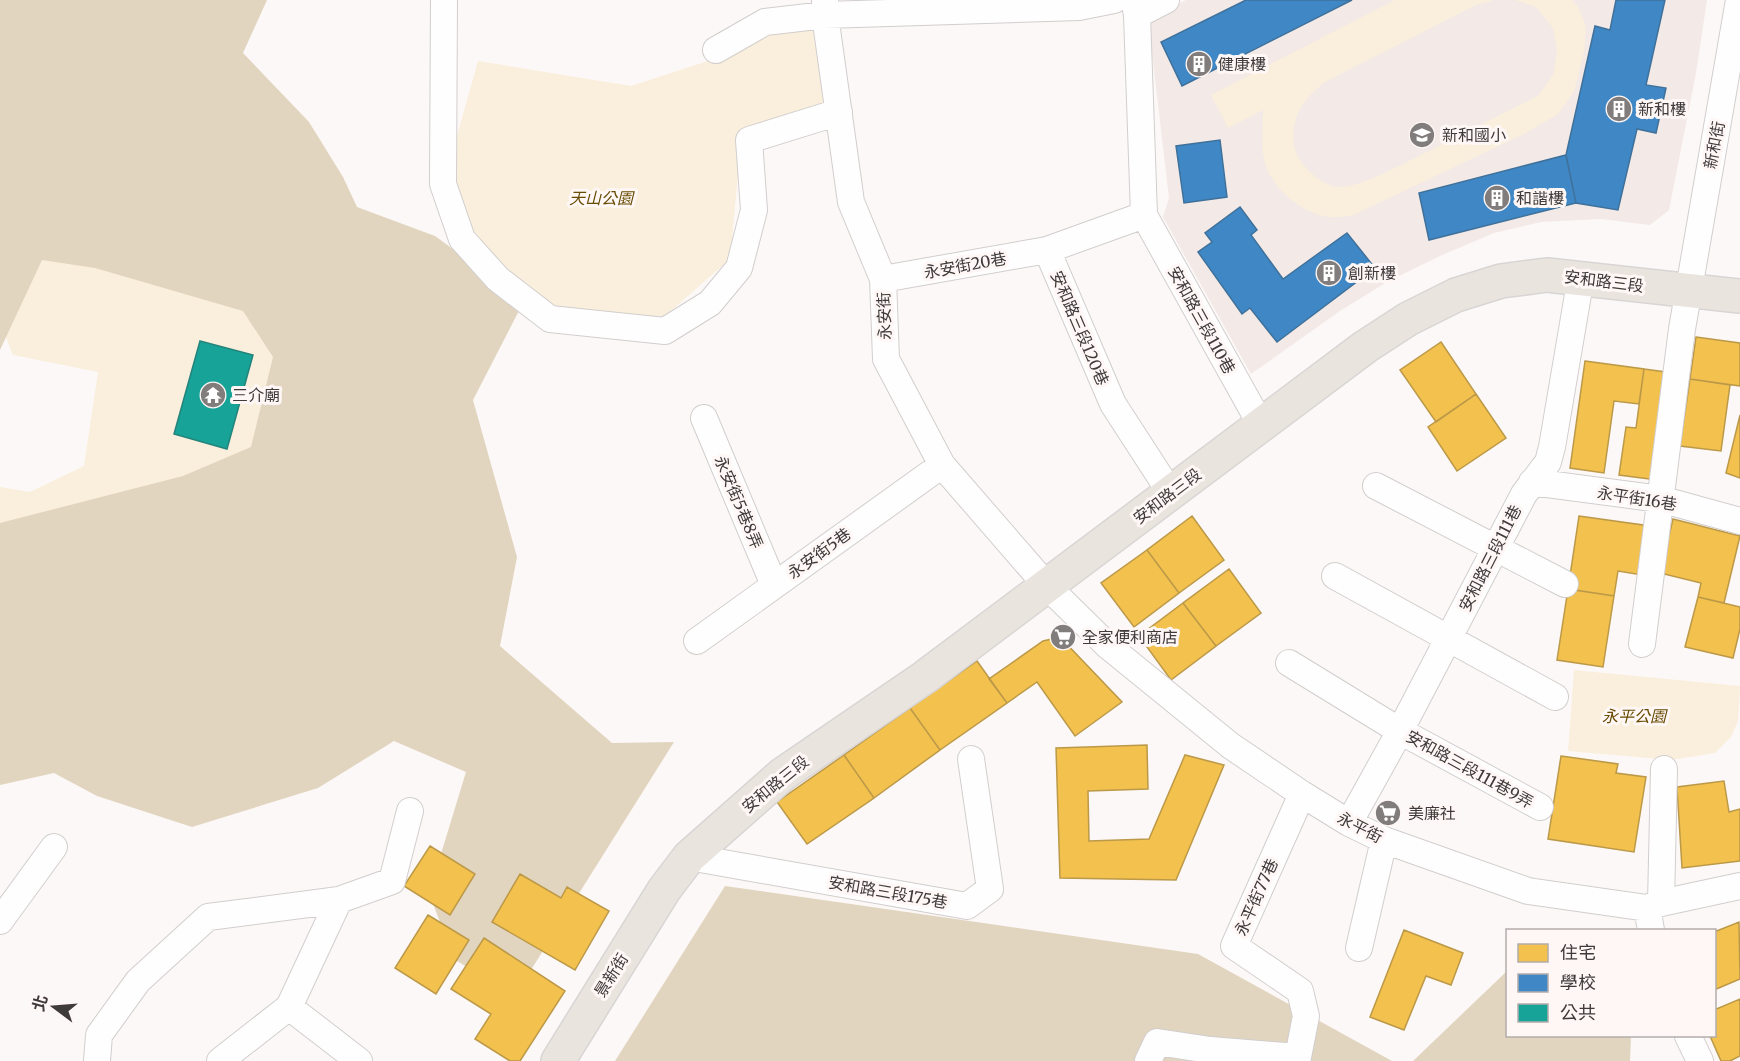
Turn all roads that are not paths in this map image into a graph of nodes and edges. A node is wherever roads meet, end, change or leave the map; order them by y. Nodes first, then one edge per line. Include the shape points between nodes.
1 (444, 0) edge
2 (1114, 0) edge
3 (1166, 0) edge
4 (1739, 0) edge
5 (825, 7) edge
6 (1135, 8) edge
7 (716, 50) dead end
8 (839, 112) junction
9 (1144, 215) junction
10 (1047, 250) junction
11 (1581, 277) junction
12 (883, 279) junction
13 (1689, 291) junction
14 (1740, 296) edge
15 (704, 418) dead end
16 (1261, 425) junction
17 (942, 465) junction
18 (1532, 482) junction
19 (1376, 486) dead end
20 (1170, 492) junction
21 (1660, 499) junction
22 (1740, 521) edge
23 (1496, 548) junction
24 (1335, 576) dead end
25 (1565, 584) dead end
26 (774, 585) junction
27 (1047, 586) junction
28 (1449, 637) junction
29 (697, 641) dead end
30 (1642, 644) dead end
31 (1289, 663) dead end
32 (1556, 697) dead end
33 (1400, 730) junction
34 (971, 759) dead end
35 (1664, 769) dead end
36 (1302, 794) junction
37 (1540, 807) dead end
38 (410, 811) dead end
39 (1349, 823) junction
40 (1384, 840) junction
41 (54, 847) dead end
42 (689, 857) junction
43 (1740, 886) edge
44 (664, 890) joint
45 (8, 894) edge
46 (339, 900) junction
47 (1653, 914) edge
48 (0, 921) edge
49 (1359, 948) dead end
50 (290, 1007) junction
51 (1689, 1037) edge
52 (97, 1061) edge
53 (220, 1061) edge
54 (359, 1061) edge
55 (558, 1061) edge
56 (1148, 1061) edge
57 (1700, 1061) edge

1 - 8 street via 443,184 462,239 498,279 550,319 665,331 710,303 739,268 754,210 749,140
2 - 5 street via 1079,7
3 - 6 street
4 - 13 street, 新和街
5 - 7 street via 765,22
5 - 8 street, 永安街
6 - 9 street
8 - 12 street, 永安街 via 851,202
9 - 10 street, 安和路三段120巷
9 - 16 street, 安和路三段110巷
10 - 12 street, 永安街20巷
10 - 20 street, 安和路三段120巷 via 1113,404
11 - 13 main road, 安和路三段
11 - 16 main road, 安和路三段 via 1547,274 1501,281 1456,295 1365,347
11 - 18 street, 安和路三段111巷 via 1552,447 1548,462
12 - 17 street, 永安街 via 886,359
13 - 14 main road, 安和路三段
13 - 21 street, 新和街
15 - 26 street, 永安街5巷8弄
16 - 20 main road, 安和路三段
17 - 26 street, 永安街5巷
17 - 27 street, 永安街
18 - 21 street, 永平街16巷
18 - 23 street, 安和路三段111巷
19 - 23 street
20 - 27 main road, 安和路三段
21 - 22 street, 永平街16巷
21 - 30 street, 新和街
23 - 25 street
23 - 28 street, 安和路三段111巷
24 - 28 street
26 - 29 street, 永安街5巷
27 - 36 street, 永平街 via 1108,646 1231,746
27 - 42 main road, 安和路三段 via 783,774
28 - 32 street
28 - 33 street, 安和路三段111巷
31 - 33 street, 安和路三段111巷9弄
33 - 37 street, 安和路三段111巷9弄
33 - 39 street, 安和路三段111巷
34 - 42 street, 安和路三段175巷 via 990,889 967,906
35 - 47 street
36 - 39 street, 永平街
36 - 56 street, 永平街77巷 via 1234,946 1300,992 1306,1016 1298,1057 1157,1042
38 - 46 street via 392,881
39 - 40 street, 永平街
40 - 47 street, 永平街 via 1528,891
40 - 49 street
41 - 45 street
42 - 44 main road, 安和路三段
43 - 47 street, 永平街
44 - 55 main road, 景新街
45 - 48 street
46 - 50 street
46 - 52 street via 208,917 138,981 99,1035
50 - 53 street
50 - 54 street
51 - 57 street

